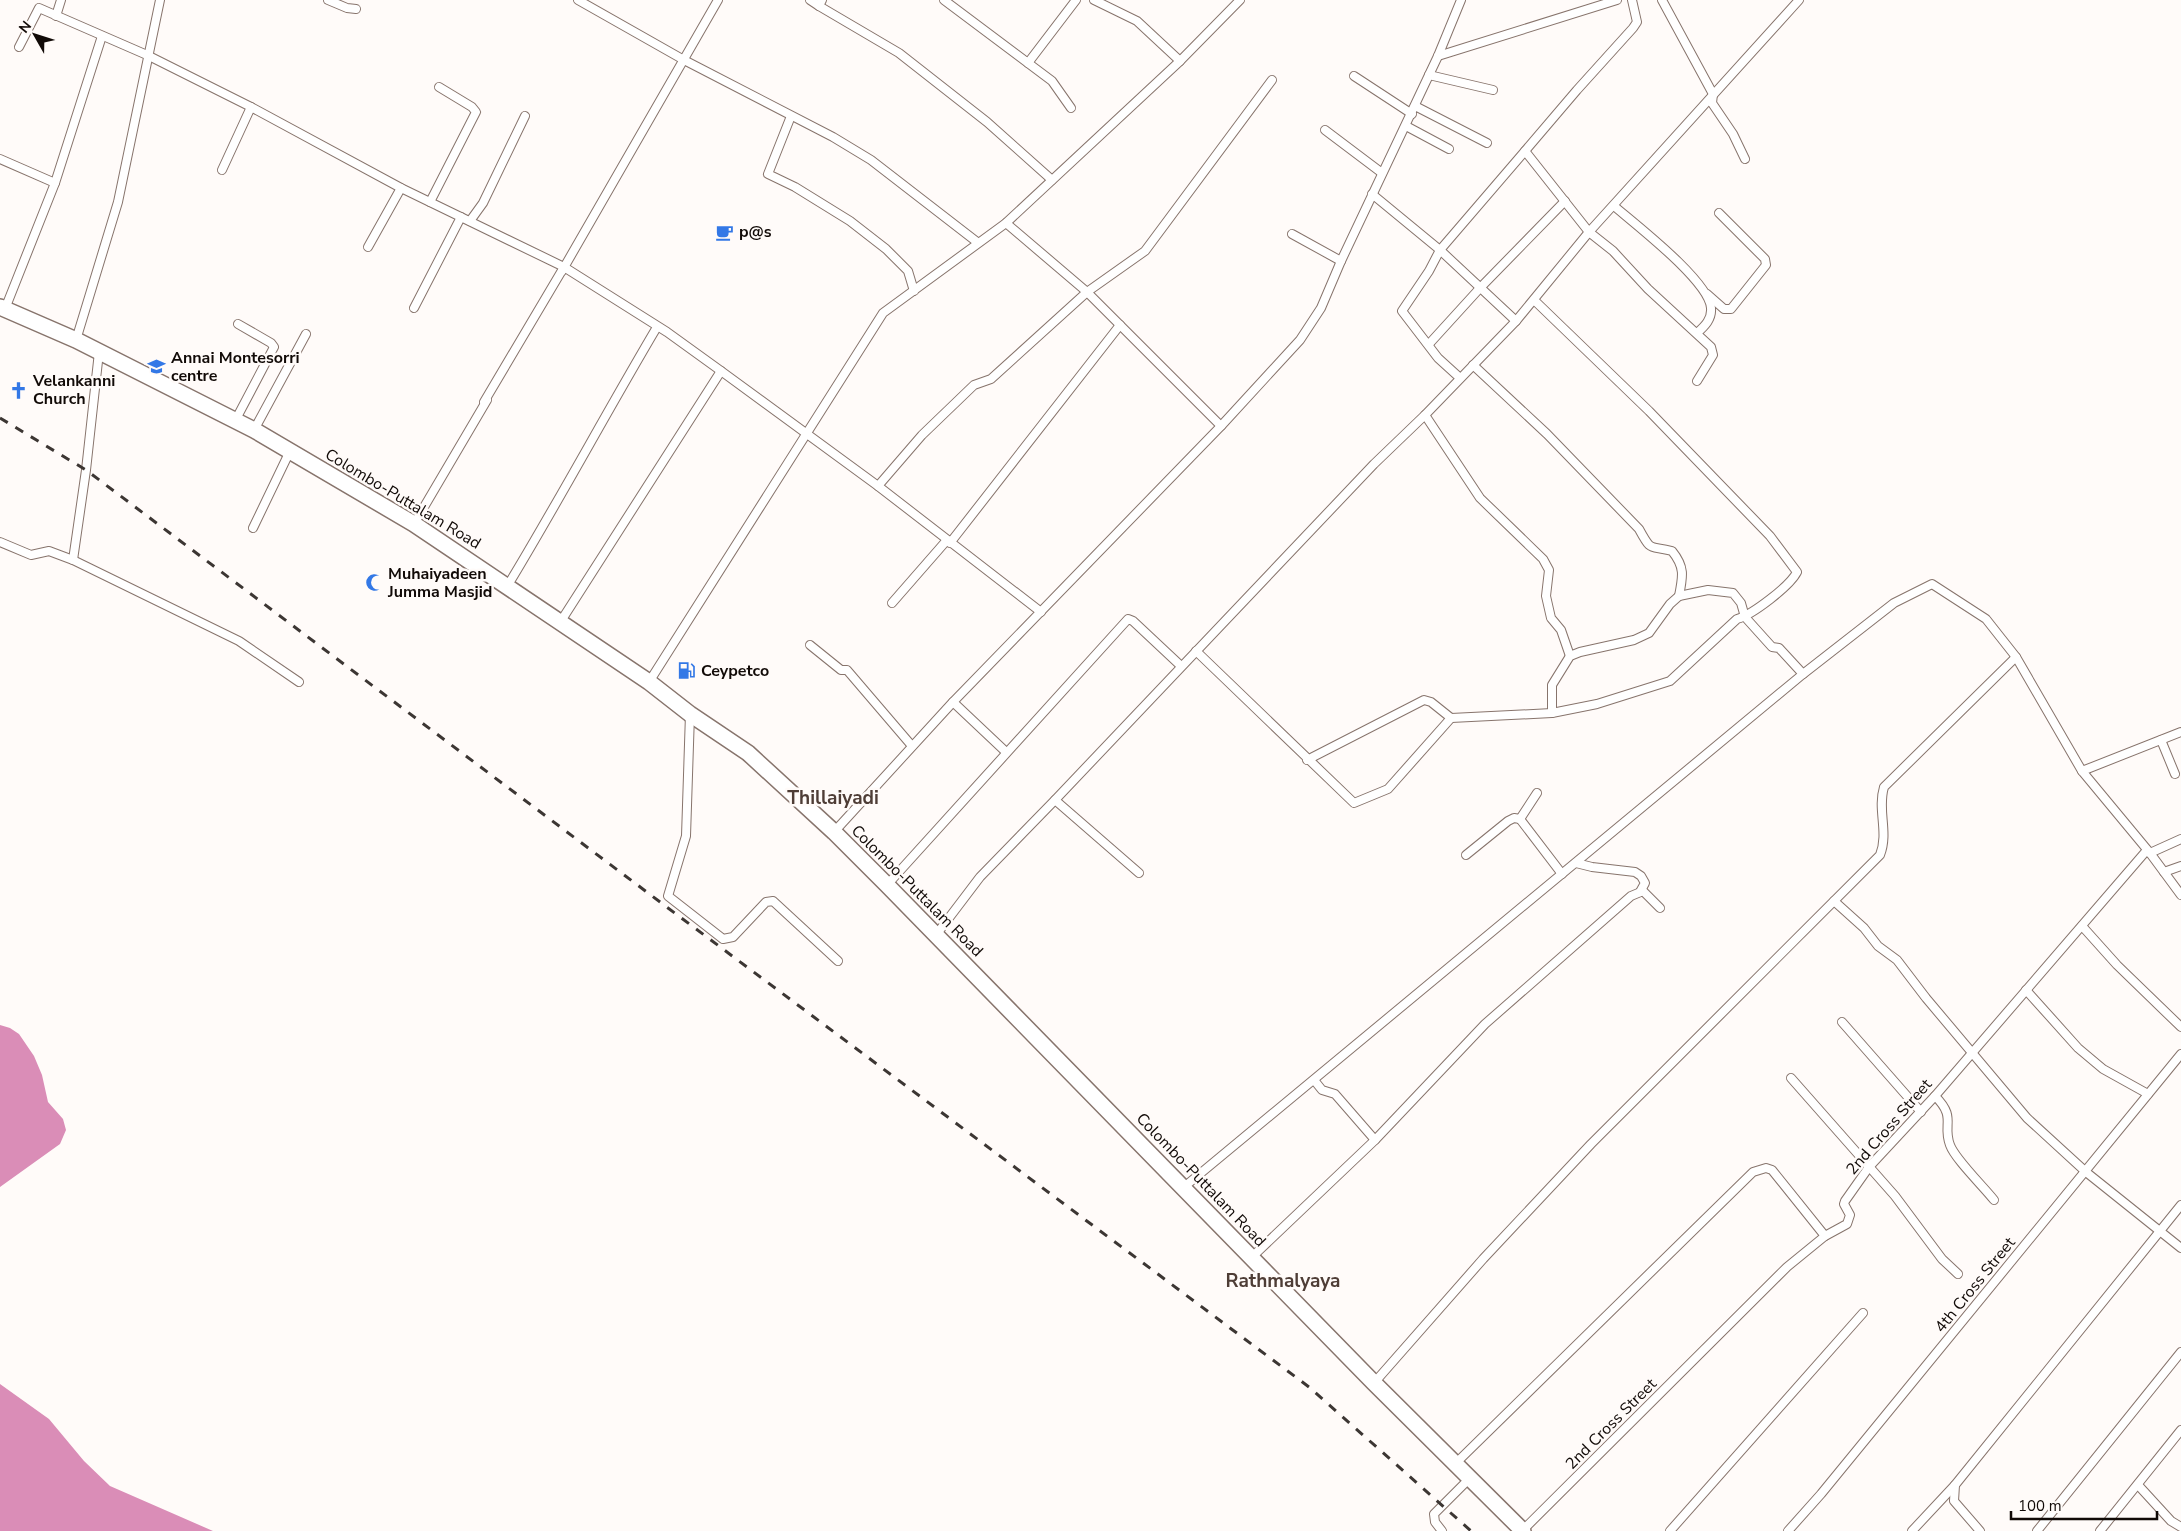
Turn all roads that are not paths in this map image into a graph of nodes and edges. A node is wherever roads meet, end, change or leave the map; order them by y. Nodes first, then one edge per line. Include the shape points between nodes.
1 (62, 0) edge
2 (160, 0) edge
3 (328, 0) edge
4 (578, 0) edge
5 (718, 0) edge
6 (810, 0) edge
7 (944, 0) edge
8 (1076, 0) edge
9 (1094, 0) edge
10 (1240, 0) edge
11 (1461, 0) edge
12 (1617, 0) edge
13 (1632, 0) edge
14 (1662, 0) edge
15 (1799, 0) edge
16 (820, 3) edge
17 (356, 9) dead end
18 (56, 16) junction
19 (102, 36) junction
20 (19, 47) dead end
21 (147, 54) junction
22 (1438, 56) junction
23 (684, 60) junction
24 (1180, 61) junction
25 (1028, 63) junction
26 (1354, 76) dead end
27 (1429, 76) junction
28 (1272, 80) dead end
29 (439, 87) dead end
30 (1493, 90) dead end
31 (1713, 94) junction
32 (1415, 106) junction
33 (251, 107) junction
34 (1071, 108) dead end
35 (1412, 114) junction
36 (525, 116) dead end
37 (791, 116) junction
38 (1406, 126) junction
39 (1325, 130) dead end
40 (1487, 143) dead end
41 (1449, 149) dead end
42 (1525, 150) junction
43 (0, 158) edge
44 (1745, 159) dead end
45 (222, 170) dead end
46 (1382, 173) junction
47 (1052, 180) junction
48 (55, 183) junction
49 (401, 188) junction
50 (1372, 194) junction
51 (1565, 201) junction
52 (430, 202) junction
53 (1614, 206) junction
54 (1719, 213) dead end
55 (461, 217) junction
56 (470, 221) junction
57 (1006, 223) junction
58 (1589, 232) junction
59 (1292, 234) dead end
60 (977, 242) junction
61 (368, 247) dead end
62 (1440, 250) junction
63 (1341, 261) junction
64 (564, 267) junction
65 (1480, 288) junction
66 (914, 291) junction
67 (1704, 291) junction
68 (1087, 292) junction
69 (1534, 300) junction
70 (2, 308) edge
71 (414, 308) dead end
72 (1516, 321) junction
73 (238, 324) dead end
74 (1120, 325) junction
75 (657, 327) junction
76 (1697, 333) junction
77 (306, 334) dead end
78 (76, 340) junction
79 (1430, 344) junction
80 (99, 352) junction
81 (1472, 365) junction
82 (721, 371) junction
83 (1460, 378) junction
84 (1697, 382) dead end
85 (484, 402) dead end
86 (1425, 415) junction
87 (235, 421) junction
88 (1221, 426) junction
89 (254, 430) junction
90 (807, 436) junction
91 (290, 451) junction
92 (878, 486) junction
93 (414, 524) junction
94 (253, 528) dead end
95 (0, 542) edge
96 (948, 542) junction
97 (73, 560) junction
98 (508, 586) junction
99 (1679, 596) junction
100 (892, 603) dead end
101 (1041, 612) junction
102 (1745, 617) junction
103 (561, 621) junction
104 (810, 645) dead end
105 (1196, 651) junction
106 (1570, 656) junction
107 (2016, 656) junction
108 (1181, 666) junction
109 (1803, 674) junction
110 (299, 682) dead end
111 (649, 682) junction
112 (954, 702) junction
113 (1552, 713) junction
114 (690, 714) junction
115 (1451, 718) junction
116 (2181, 732) edge
117 (2161, 740) junction
118 (912, 746) junction
119 (1006, 752) junction
120 (1307, 760) junction
121 (2082, 771) junction
122 (2175, 774) dead end
123 (1536, 792) dead end
124 (1055, 800) junction
125 (1520, 819) junction
126 (834, 832) junction
127 (2181, 839) edge
128 (2149, 851) junction
129 (1466, 855) dead end
130 (1576, 862) junction
131 (2181, 866) edge
132 (2164, 872) junction
133 (1139, 874) dead end
134 (1562, 874) junction
135 (887, 885) junction
136 (1640, 892) junction
137 (2181, 895) edge
138 (1834, 901) junction
139 (1660, 908) dead end
140 (2082, 926) junction
141 (936, 935) junction
142 (838, 961) dead end
143 (2026, 990) junction
144 (1842, 1022) dead end
145 (2181, 1027) edge
146 (1973, 1052) junction
147 (2181, 1054) edge
148 (1791, 1078) dead end
149 (1314, 1080) junction
150 (2148, 1094) junction
151 (1935, 1096) junction
152 (1921, 1112) junction
153 (1375, 1140) junction
154 (1869, 1167) junction
155 (2086, 1172) junction
156 (1184, 1187) junction
157 (1994, 1200) dead end
158 (2181, 1205) edge
159 (2159, 1232) junction
160 (1825, 1236) junction
161 (2181, 1248) edge
162 (1252, 1257) junction
163 (1958, 1274) dead end
164 (1863, 1313) dead end
165 (2181, 1352) edge
166 (1374, 1383) junction
167 (2181, 1430) edge
168 (1455, 1464) junction
169 (1470, 1478) junction
170 (1955, 1485) junction
171 (2138, 1485) junction
172 (2181, 1527) edge
173 (1442, 1531) edge
174 (1522, 1531) edge
175 (1670, 1531) edge
176 (1788, 1531) edge
177 (1912, 1531) edge
178 (1980, 1531) edge
179 (2037, 1531) edge
180 (2100, 1531) edge

1 - 18 street
2 - 21 street
3 - 17 street
4 - 23 street
5 - 23 street
6 - 16 street
7 - 25 street
8 - 25 street
9 - 24 street via 1137,21
10 - 24 street
11 - 22 street
12 - 22 street
13 - 42 street via 1637,22 1633,28
14 - 31 street
15 - 31 street
16 - 47 street via 899,53 987,122
18 - 19 street
18 - 20 street via 39,8
19 - 21 street
19 - 48 street
21 - 33 street
21 - 78 street via 118,202
22 - 27 street
23 - 37 street
23 - 64 street
24 - 47 street
25 - 34 street via 1052,81
26 - 35 street
27 - 30 street
27 - 32 street
28 - 68 street via 1145,251
29 - 52 street via 476,112
31 - 44 street via 1712,103
31 - 53 street
32 - 35 street
32 - 40 street
33 - 45 street
33 - 49 street
35 - 38 street
36 - 56 street via 483,203
37 - 60 street via 871,160
37 - 66 street via 768,174 850,220 908,271
38 - 41 street
38 - 46 street
39 - 46 street
42 - 51 street
42 - 62 street
43 - 48 street
46 - 50 street
47 - 57 street
48 - 70 street
49 - 52 street
49 - 61 street
50 - 62 street
50 - 63 street
51 - 58 street
51 - 65 street
52 - 55 street
53 - 58 street
53 - 67 street via 1667,251
54 - 67 street via 1765,259 1766,265 1731,309 1724,309
55 - 56 street
55 - 71 street
56 - 64 street
57 - 60 street
57 - 68 street
58 - 69 street
58 - 76 street via 1613,251 1648,289
59 - 63 street
60 - 66 street
62 - 65 street
62 - 79 street via 1402,311
63 - 88 street via 1321,308 1300,340
64 - 75 street
64 - 85 street
64 - 93 street
65 - 72 street
65 - 79 street
66 - 90 street via 883,313
67 - 76 street via 1711,306 1711,318
68 - 74 street
68 - 92 street via 991,379 974,385 922,435
69 - 72 street
69 - 102 street via 1649,410 1770,536 1797,572 1794,578
70 - 78 highway, Colombo-Puttalam Road
72 - 81 street
73 - 87 street via 274,347
74 - 88 street
74 - 96 street
75 - 82 street
75 - 98 street
76 - 84 street via 1711,347 1713,355
77 - 89 street
78 - 80 highway, Colombo-Puttalam Road
79 - 83 street via 1438,358
80 - 87 highway, Colombo-Puttalam Road
80 - 97 street
81 - 83 street
81 - 99 street via 1547,434 1639,529 1649,546 1656,550 1672,550 1683,570
82 - 90 street
82 - 103 street
83 - 86 street
86 - 105 street
86 - 106 street via 1480,498 1543,559 1549,570 1546,596 1551,618 1561,630
87 - 89 highway, Colombo-Puttalam Road
88 - 101 street
89 - 91 highway, Colombo-Puttalam Road
90 - 92 street
90 - 111 street
91 - 93 highway, Colombo-Puttalam Road
91 - 94 street
92 - 96 street
93 - 98 highway, Colombo-Puttalam Road
95 - 97 street via 31,555 49,551
96 - 100 street
96 - 101 street
97 - 110 street via 239,641
98 - 103 highway, Colombo-Puttalam Road
99 - 102 street via 1708,590 1733,593 1741,603
99 - 106 street via 1649,633 1634,640
101 - 112 street
102 - 109 street
102 - 113 street via 1737,619 1670,681 1597,704
103 - 111 highway, Colombo-Puttalam Road
104 - 118 street via 842,670 847,670
105 - 108 street
105 - 120 street
106 - 113 street via 1552,685
107 - 109 street via 1986,620 1932,584 1894,603
107 - 121 street
107 - 138 street via 1884,787 1881,796 1885,843 1880,855
108 - 119 street via 1128,619
108 - 124 street
109 - 130 street
111 - 114 highway, Colombo-Puttalam Road
112 - 118 street
112 - 119 street
113 - 115 street
114 - 126 highway, Colombo-Puttalam Road via 748,753
114 - 142 street via 686,836 668,896 723,939 733,937 766,902 773,901
115 - 120 street via 1424,700
115 - 120 street via 1388,789 1354,803
116 - 117 street
117 - 121 street
117 - 122 street
118 - 126 street
119 - 135 street
121 - 128 street
123 - 125 street
124 - 133 street
124 - 141 street via 980,877
125 - 129 street via 1508,821
125 - 134 street
126 - 135 highway, Colombo-Puttalam Road
127 - 128 street
128 - 132 street
128 - 140 street, 2nd Cross Street
130 - 134 street
130 - 136 street via 1635,872 1645,883
131 - 132 street
132 - 137 street
134 - 149 street
135 - 141 highway, Colombo-Puttalam Road
136 - 139 street via 1647,894
136 - 153 street via 1631,896 1485,1024
138 - 146 street via 1864,928 1878,946 1897,960
138 - 166 street via 1592,1144 1483,1259
140 - 143 street, 2nd Cross Street
140 - 145 street
141 - 156 highway, Colombo-Puttalam Road
143 - 146 street, 2nd Cross Street
143 - 150 street via 2078,1048 2103,1068
144 - 152 street
146 - 151 street, 2nd Cross Street
146 - 155 street via 2027,1118
147 - 150 street, 4th Cross Street
148 - 154 street
149 - 153 street via 1322,1090 1335,1094
149 - 156 street
150 - 155 street, 4th Cross Street
151 - 152 street, 2nd Cross Street
151 - 157 street via 1946,1106 1949,1145
152 - 154 street, 2nd Cross Street
153 - 162 street
154 - 160 street, 2nd Cross Street via 1845,1201 1850,1220
154 - 163 street via 1895,1196 1942,1260
155 - 159 street
155 - 176 street, 4th Cross Street
156 - 162 highway, Colombo-Puttalam Road
158 - 159 street
159 - 161 street
159 - 170 street
160 - 168 street via 1772,1170 1766,1168 1754,1172
160 - 174 street, 2nd Cross Street via 1787,1267
162 - 166 highway, Colombo-Puttalam Road
164 - 175 street
165 - 179 street
166 - 168 highway, Colombo-Puttalam Road
167 - 171 street
168 - 169 highway, Colombo-Puttalam Road
169 - 173 street via 1434,1514 1435,1522
169 - 174 highway, Colombo-Puttalam Road
170 - 177 street
170 - 178 street via 1954,1501
171 - 172 street via 2171,1521
171 - 180 street

